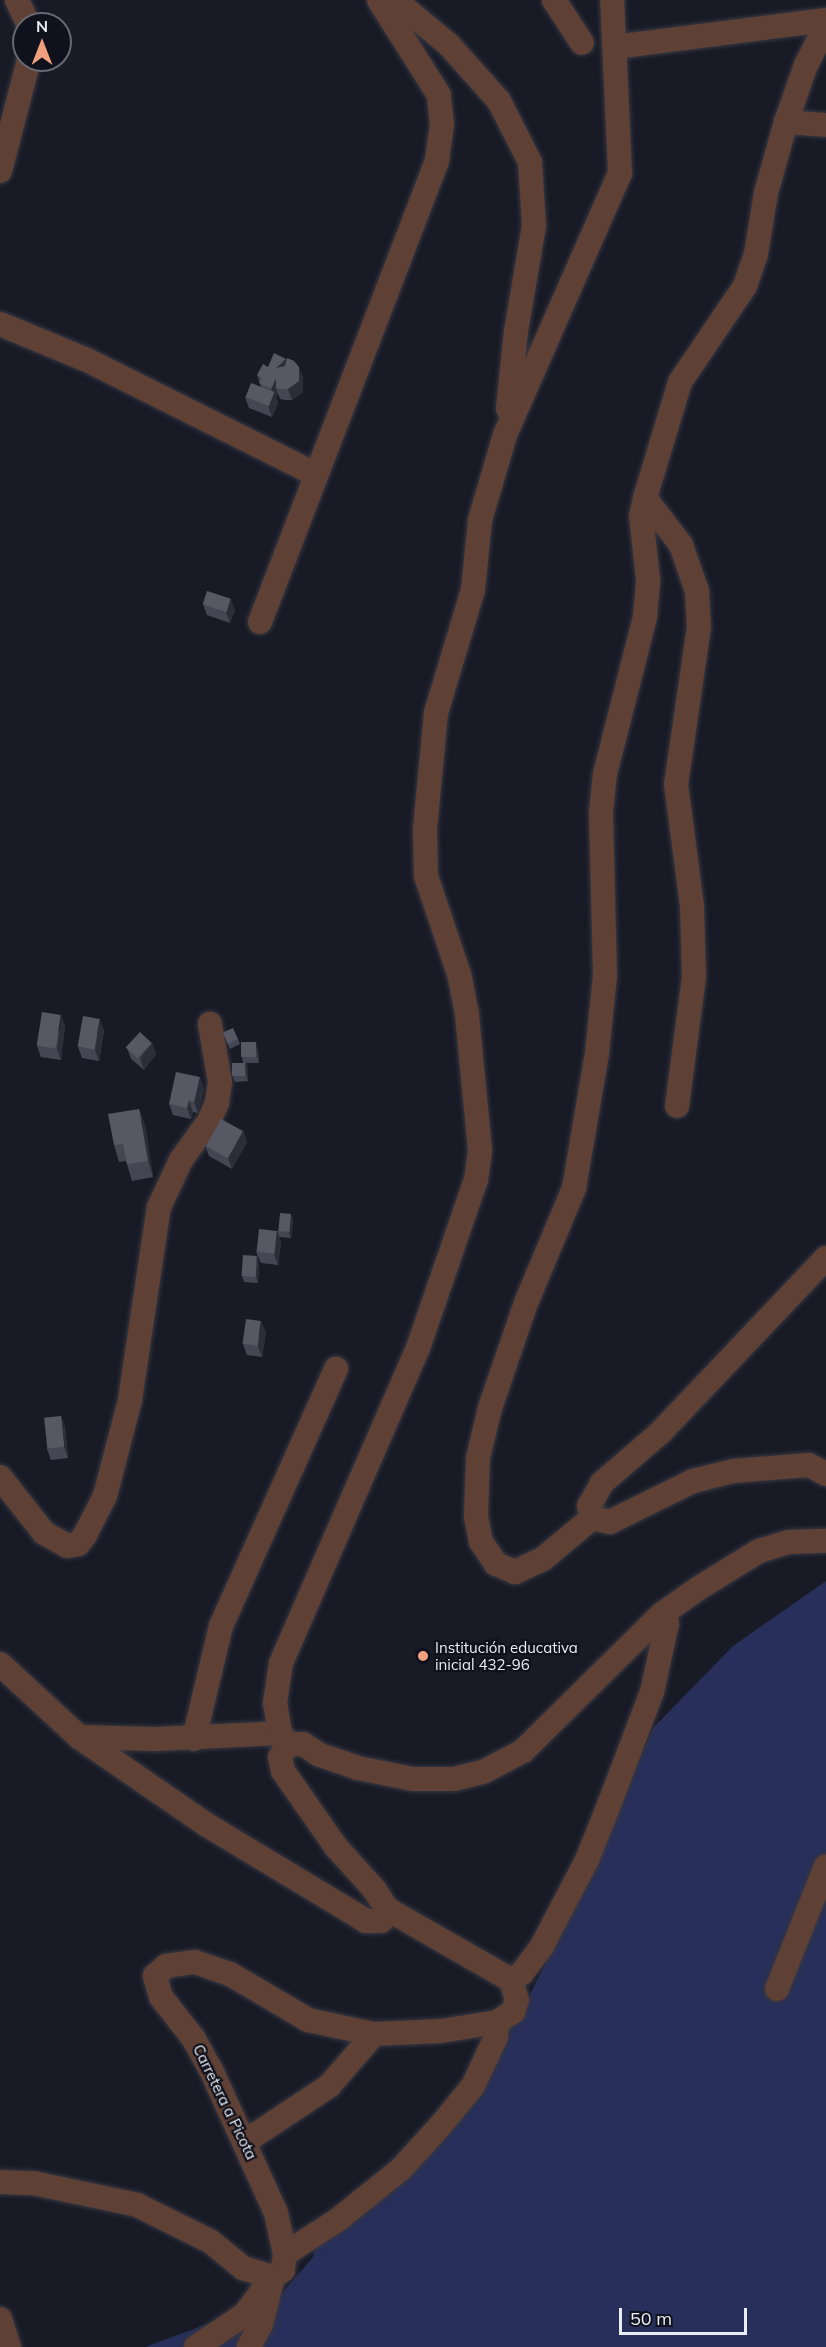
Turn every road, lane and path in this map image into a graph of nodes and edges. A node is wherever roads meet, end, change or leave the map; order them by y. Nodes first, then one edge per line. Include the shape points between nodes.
1 (379, 0) edge
2 (395, 0) edge
3 (554, 0) edge
4 (612, 0) edge
5 (826, 20) edge
6 (826, 26) edge
7 (582, 43) dead end
8 (615, 47) junction
9 (26, 72) edge
10 (786, 122) junction
11 (826, 125) edge
12 (0, 171) edge
13 (0, 324) edge
14 (505, 435) junction
15 (315, 474) junction
16 (645, 498) junction
17 (260, 622) dead end
18 (210, 1024) dead end
19 (677, 1106) dead end
20 (826, 1258) edge
21 (336, 1369) dead end
22 (826, 1474) edge
23 (0, 1477) edge
24 (592, 1518) junction
25 (826, 1541) edge
26 (662, 1614) junction
27 (0, 1664) edge
28 (79, 1737) junction
29 (194, 1738) junction
30 (284, 1739) junction
31 (826, 1866) edge
32 (387, 1909) junction
33 (511, 1980) junction
34 (777, 1989) dead end
35 (497, 2022) junction
36 (374, 2034) junction
37 (246, 2141) junction
38 (0, 2182) edge
39 (285, 2254) junction
40 (273, 2277) junction
41 (0, 2319) edge
42 (9, 2347) edge
43 (196, 2347) edge
44 (249, 2347) edge

1 - 15 street via 439,95 442,125 437,160
2 - 14 street via 448,45 499,101 530,162 534,225 516,331
3 - 7 street
4 - 8 street
5 - 8 street
6 - 10 street via 806,65
8 - 14 street via 620,173
9 - 12 street
10 - 11 street
10 - 16 street via 745,286 680,382
13 - 15 street via 87,360
14 - 30 street via 480,520 467,613 436,712 425,828 426,876 460,977 467,1014 480,1150 476,1180 418,1348 281,1663 275,1703
15 - 17 street
16 - 19 street via 681,546 697,591 699,627 676,784 692,906 694,977
16 - 24 street via 641,516 648,579 645,617 605,774 601,812 604,976 597,1053 574,1188 519,1322 478,1458 476,1516 481,1542 496,1564 515,1572 543,1559
18 - 23 street via 220,1082 217,1103 181,1160 159,1207 130,1400 105,1496 78,1544 67,1545 44,1533
20 - 24 street via 662,1431 602,1483 589,1506
21 - 29 street via 221,1626
22 - 24 street via 809,1465 733,1471 693,1481 610,1522
25 - 26 street via 788,1542 759,1551
26 - 30 street via 523,1751 483,1772 454,1779 413,1779 358,1768
26 - 33 street via 667,1624 652,1692 596,1838 542,1946 522,1973
27 - 28 street
28 - 29 street
28 - 32 street via 207,1825 353,1913 366,1920 381,1921
29 - 30 street
30 - 32 street via 280,1757 283,1771
31 - 34 street
32 - 33 street
33 - 35 street via 517,2000 513,2012
35 - 36 street, Carretera a Picota via 441,2031
35 - 39 street via 496,2037 473,2086 401,2169 339,2219
36 - 37 street via 333,2082
36 - 37 street, Carretera a Picota via 308,2020 230,1974 195,1962 166,1966 155,1976 161,1997 194,2039
37 - 39 street, Carretera a Picota via 276,2213
38 - 40 street via 33,2183 137,2205 194,2231 243,2268
39 - 40 street via 283,2270
40 - 43 street via 244,2315
40 - 44 street via 261,2324
41 - 42 street

